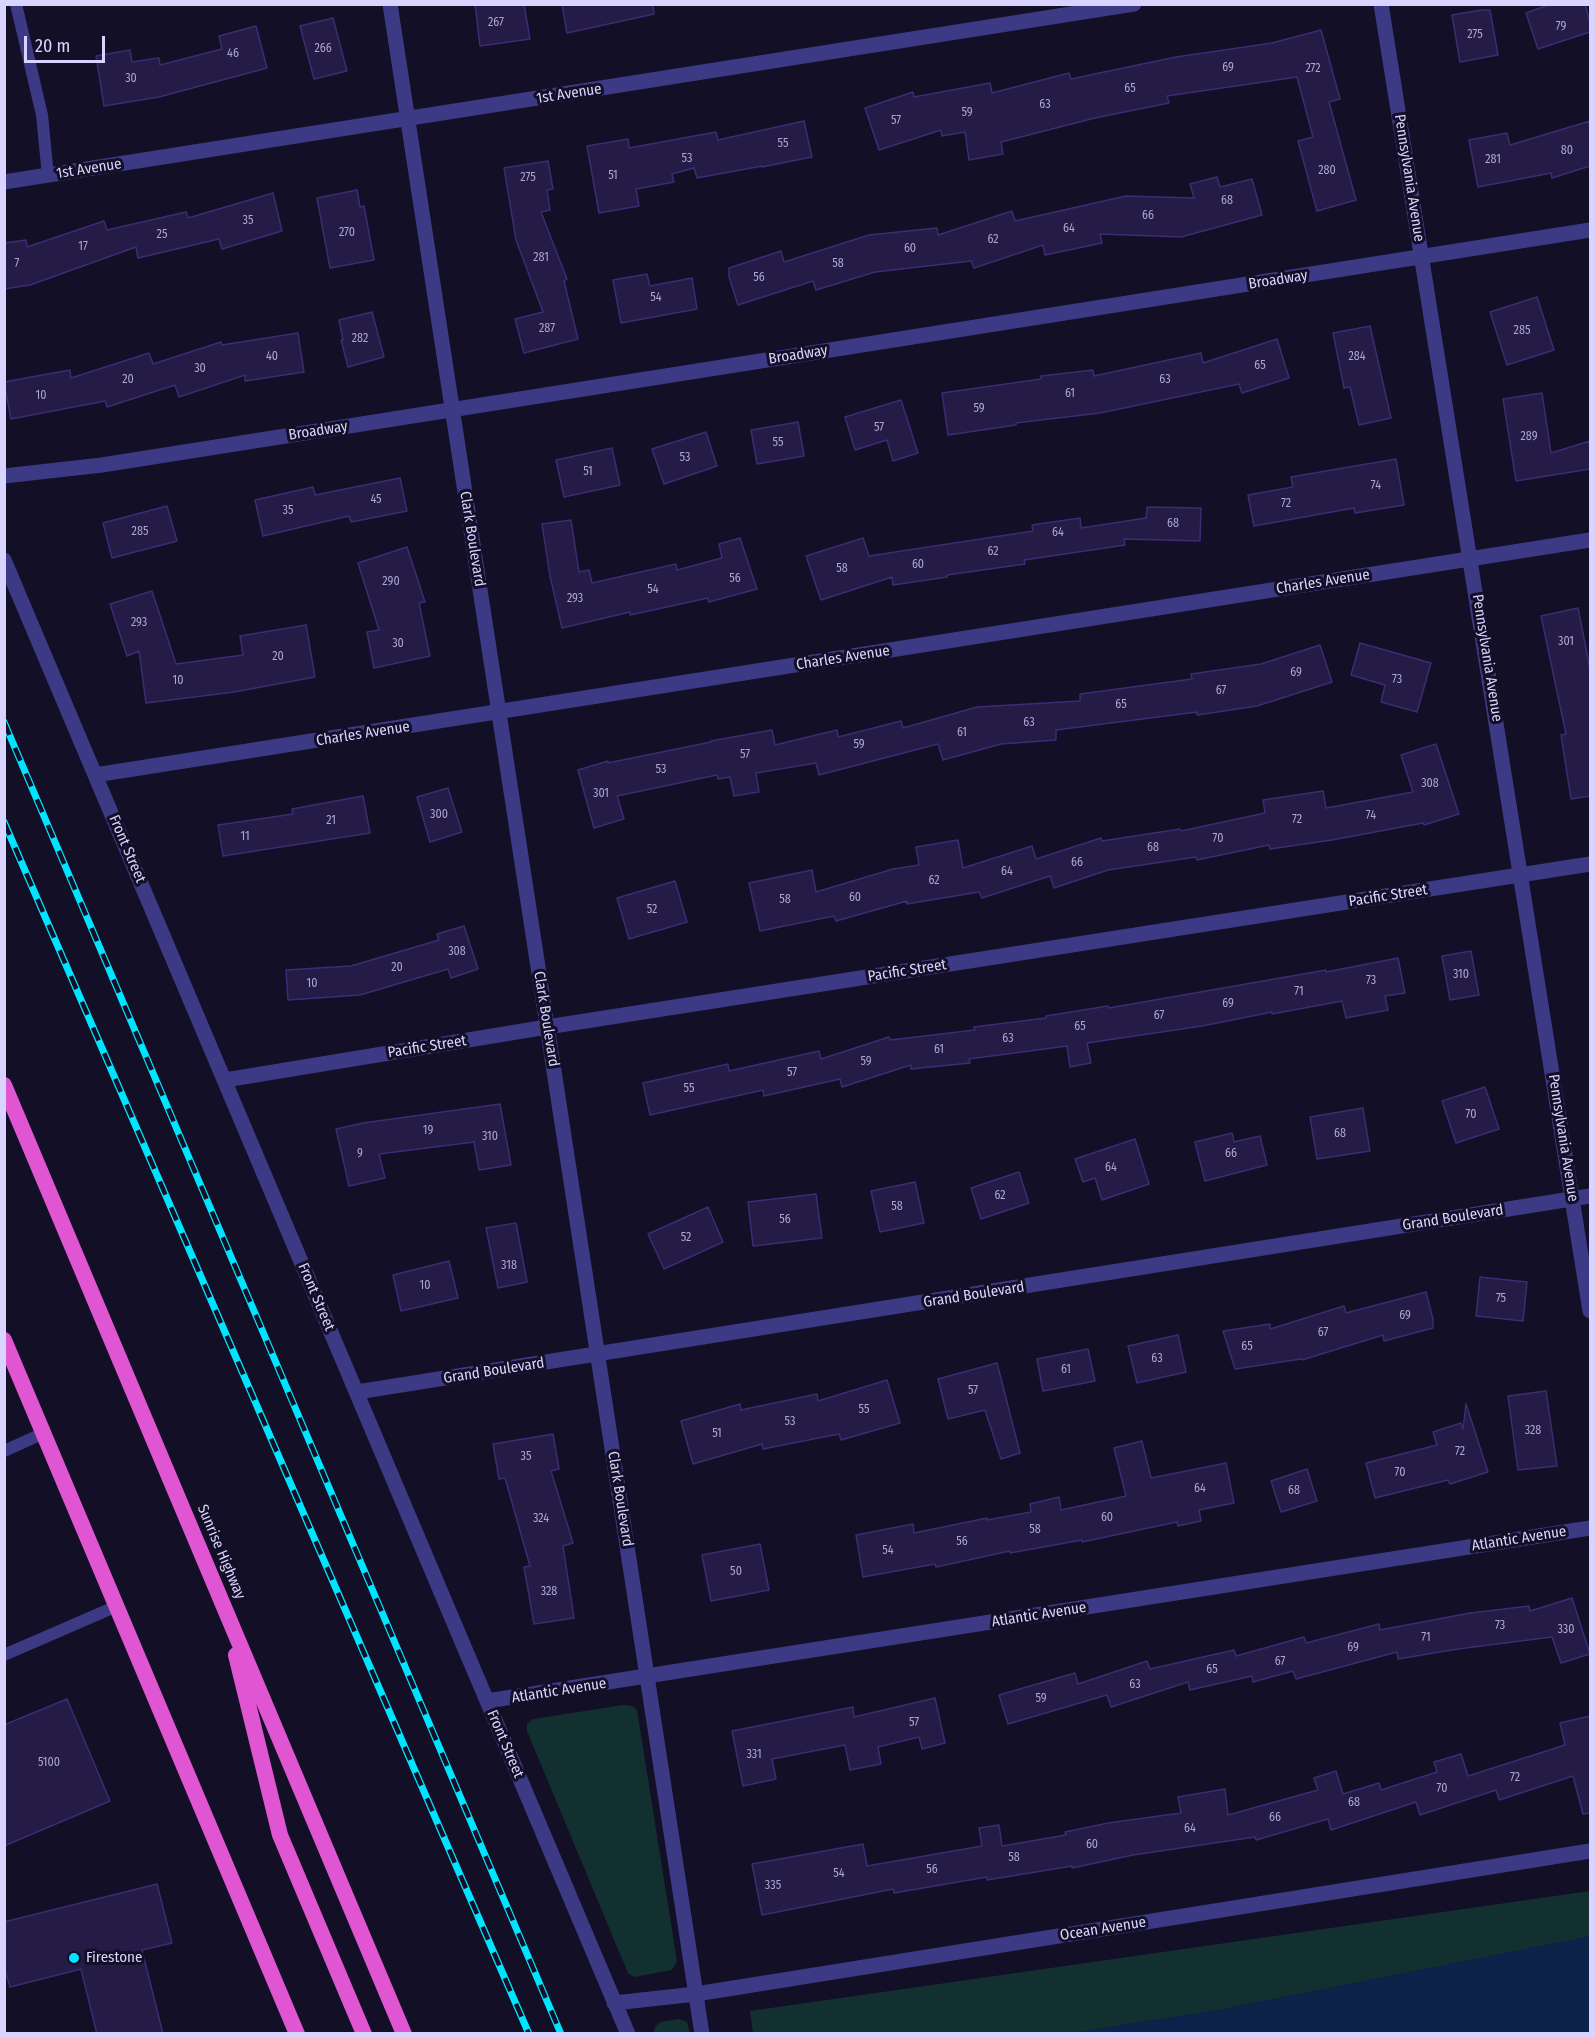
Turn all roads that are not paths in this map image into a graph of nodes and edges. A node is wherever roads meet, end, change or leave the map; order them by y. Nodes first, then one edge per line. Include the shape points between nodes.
1 (16, 4) edge
2 (390, 4) edge
3 (1134, 4) edge
4 (1381, 4) edge
5 (408, 120) junction
6 (48, 176) junction
7 (4, 182) edge
8 (1590, 230) edge
9 (1422, 257) junction
10 (452, 410) junction
11 (4, 476) edge
12 (1590, 540) edge
13 (1471, 559) junction
14 (4, 560) edge
15 (499, 713) junction
16 (95, 775) junction
17 (1590, 864) edge
18 (1522, 874) junction
19 (547, 1028) junction
20 (225, 1080) junction
21 (4, 1085) edge
22 (1590, 1196) edge
23 (1573, 1199) junction
24 (1590, 1311) edge
25 (4, 1340) edge
26 (597, 1354) junction
27 (357, 1392) junction
28 (44, 1433) junction
29 (4, 1451) edge
30 (1590, 1528) edge
31 (117, 1606) junction
32 (224, 1606) junction
33 (4, 1655) edge
34 (647, 1677) junction
35 (487, 1701) junction
36 (1590, 1851) edge
37 (696, 1994) junction
38 (615, 2003) junction
39 (297, 2034) edge
40 (364, 2034) edge
41 (404, 2034) edge
42 (628, 2034) edge
43 (702, 2034) edge

1 - 6 lane via 42,115
2 - 5 street, Clark Boulevard
3 - 5 street, 1st Avenue
4 - 9 street, Pennsylvania Avenue
5 - 6 street, 1st Avenue
5 - 10 street, Clark Boulevard
6 - 7 street, 1st Avenue
8 - 9 street, Broadway
9 - 10 street, Broadway
9 - 13 street, Pennsylvania Avenue
10 - 11 street, Broadway via 102,465
10 - 15 street, Clark Boulevard
12 - 13 street, Charles Avenue
13 - 15 street, Charles Avenue
13 - 18 street, Pennsylvania Avenue
14 - 16 street, Front Street
15 - 16 street, Charles Avenue
15 - 19 street, Clark Boulevard
16 - 20 street, Front Street
17 - 18 street, Pacific Street
18 - 19 street, Pacific Street
18 - 23 street, Pennsylvania Avenue
19 - 20 street, Pacific Street
19 - 26 street, Clark Boulevard
20 - 27 street, Front Street
21 - 32 highway, Sunrise Highway
22 - 23 street, Grand Boulevard
23 - 24 street, Pennsylvania Avenue
23 - 26 street, Grand Boulevard
25 - 28 highway
26 - 27 street, Grand Boulevard
26 - 34 street, Clark Boulevard
27 - 35 street, Front Street
28 - 29 lane
28 - 31 highway
30 - 34 street, Atlantic Avenue
31 - 33 lane
31 - 39 highway
32 - 40 highway via 280,1835
32 - 41 highway, Sunrise Highway
34 - 35 street, Atlantic Avenue
34 - 37 street, Clark Boulevard
35 - 38 street, Front Street
36 - 37 street, Ocean Avenue
37 - 38 street, Ocean Avenue
37 - 43 street, Clark Boulevard
38 - 42 street, Front Street

